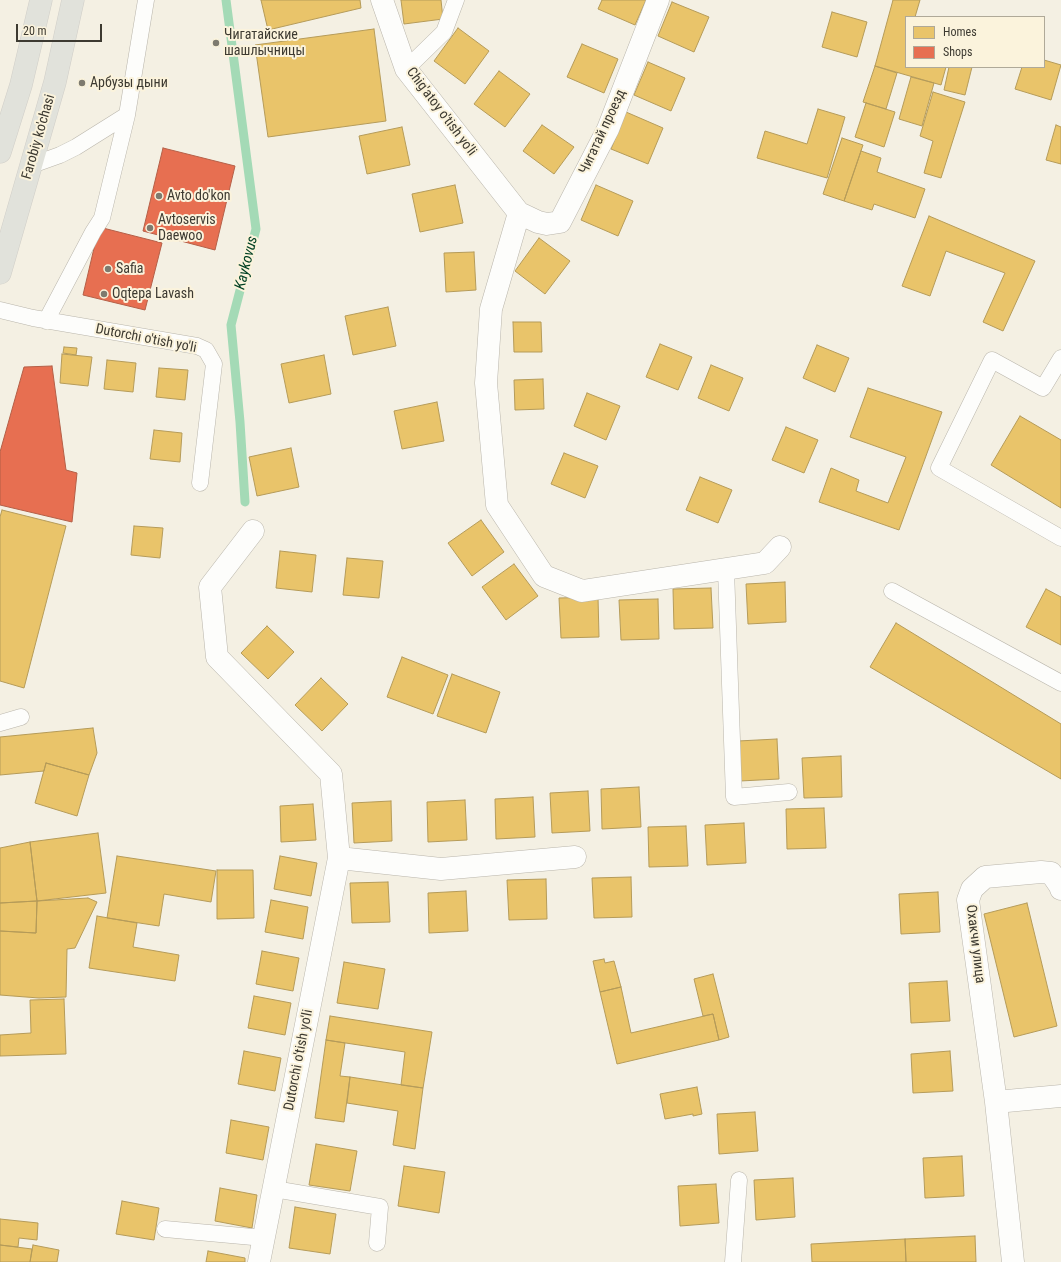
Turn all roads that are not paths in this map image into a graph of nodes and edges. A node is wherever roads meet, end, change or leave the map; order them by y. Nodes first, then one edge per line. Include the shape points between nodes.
1 (41, 0) edge
2 (73, 0) edge
3 (146, 0) edge
4 (382, 0) edge
5 (456, 0) edge
6 (658, 0) edge
7 (406, 69) junction
8 (127, 115) junction
9 (0, 152) edge
10 (32, 165) junction
11 (519, 212) junction
12 (0, 273) edge
13 (0, 310) edge
14 (46, 320) junction
15 (1061, 358) edge
16 (200, 483) dead end
17 (253, 531) dead end
18 (1061, 538) edge
19 (780, 547) dead end
20 (726, 570) junction
21 (892, 590) dead end
22 (1061, 683) edge
23 (21, 717) dead end
24 (0, 723) edge
25 (789, 792) dead end
26 (575, 857) dead end
27 (339, 858) junction
28 (1061, 889) edge
29 (1061, 1096) edge
30 (996, 1102) junction
31 (739, 1180) dead end
32 (274, 1189) junction
33 (165, 1229) dead end
34 (264, 1238) junction
35 (377, 1243) dead end
36 (259, 1262) edge
37 (733, 1262) edge
38 (1013, 1262) edge

1 - 9 main road via 21,85
2 - 10 main road, Farobiy ko'chasi via 55,82
3 - 8 lane
4 - 7 street, Chig'atoy o'tish yo'li
5 - 7 lane via 444,32
6 - 11 street, Чигатай проезд via 608,128 560,222 538,222
7 - 11 street, Chig'atoy o'tish yo'li
8 - 10 lane via 76,147
8 - 14 lane via 102,218
10 - 12 main road, Farobiy ko'chasi
11 - 20 street via 491,309 486,383 497,505 544,576 582,591
13 - 14 lane, Dutorchi o'tish yo'li
14 - 16 lane, Dutorchi o'tish yo'li via 197,346 206,350 214,364
15 - 18 lane via 1043,388 992,360 939,468
17 - 27 street, Dutorchi o'tish yo'li via 210,587 217,657 331,774
19 - 20 street via 765,563
20 - 25 lane via 734,797
21 - 22 lane
23 - 24 lane
26 - 27 street via 441,869
27 - 32 street, Dutorchi o'tish yo'li
28 - 30 street, Охакчи улица via 1051,873 985,877 972,889 968,900
29 - 30 street
30 - 38 street, Охакчи улица
31 - 37 lane
32 - 34 street, Dutorchi o'tish yo'li
32 - 35 lane via 380,1206
33 - 34 lane
34 - 36 street, Dutorchi o'tish yo'li

